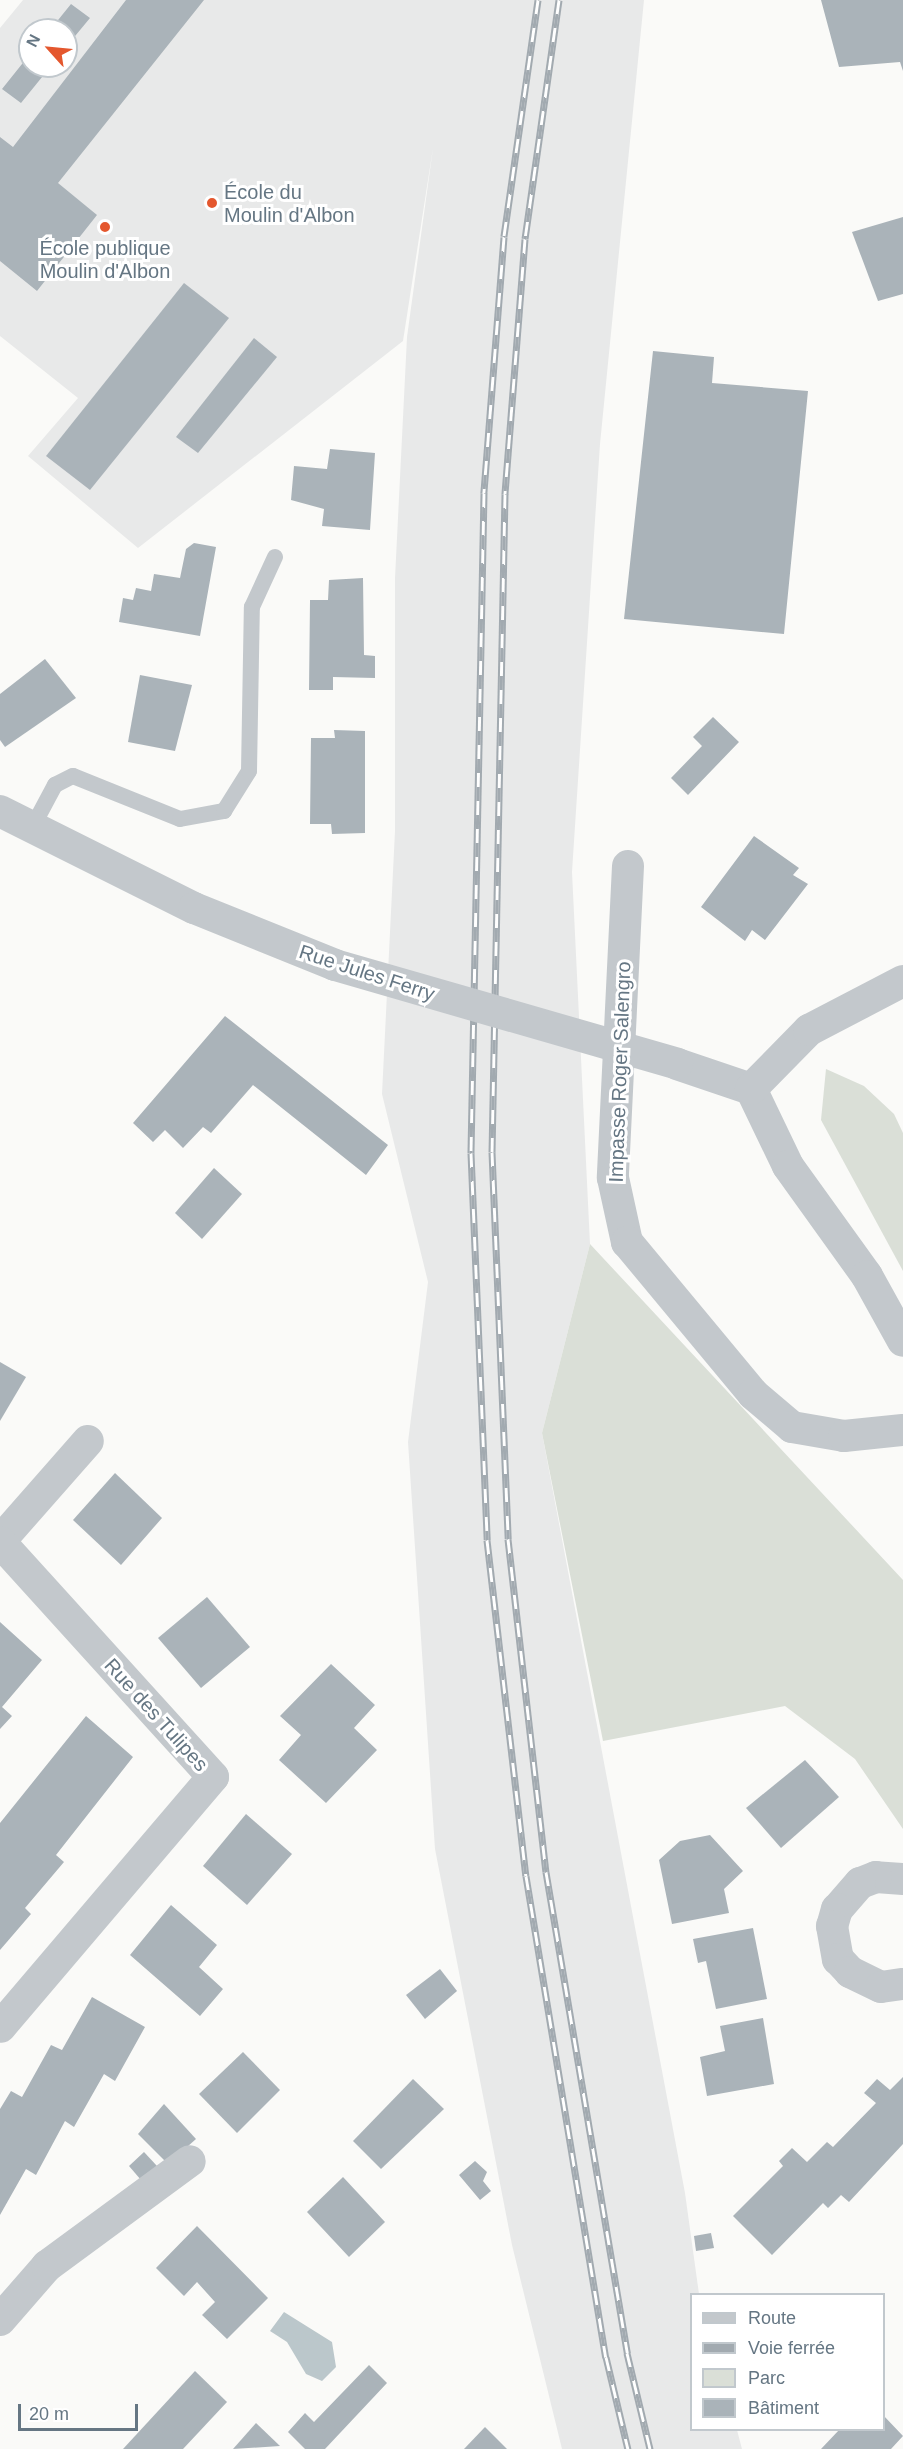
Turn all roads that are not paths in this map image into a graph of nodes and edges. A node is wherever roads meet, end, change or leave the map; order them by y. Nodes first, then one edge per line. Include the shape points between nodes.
1 (275, 556) dead end
2 (0, 810) edge
3 (32, 828) junction
4 (628, 866) dead end
5 (903, 981) edge
6 (751, 1089) junction
7 (903, 1341) edge
8 (903, 1430) edge
9 (88, 1442) dead end
10 (0, 1542) edge
11 (903, 1879) edge
12 (903, 1984) edge
13 (0, 2027) edge
14 (190, 2161) dead end
15 (0, 2320) edge

1 - 3 lane via 252,607 249,771 224,811 180,819 73,776 55,785
2 - 3 street, Rue Jules Ferry
3 - 6 street, Rue Jules Ferry, bridge via 194,908 335,965
4 - 8 street, Impasse Roger Salengro via 613,1178 627,1242 753,1394 792,1427 844,1436
5 - 6 street via 809,1030
6 - 7 street via 788,1166 867,1276
9 - 10 street
10 - 13 street, Rue des Tulipes via 213,1777
11 - 12 street via 876,1878 860,1883 837,1909 832,1926 838,1959 850,1972 881,1987
14 - 15 street via 47,2266

